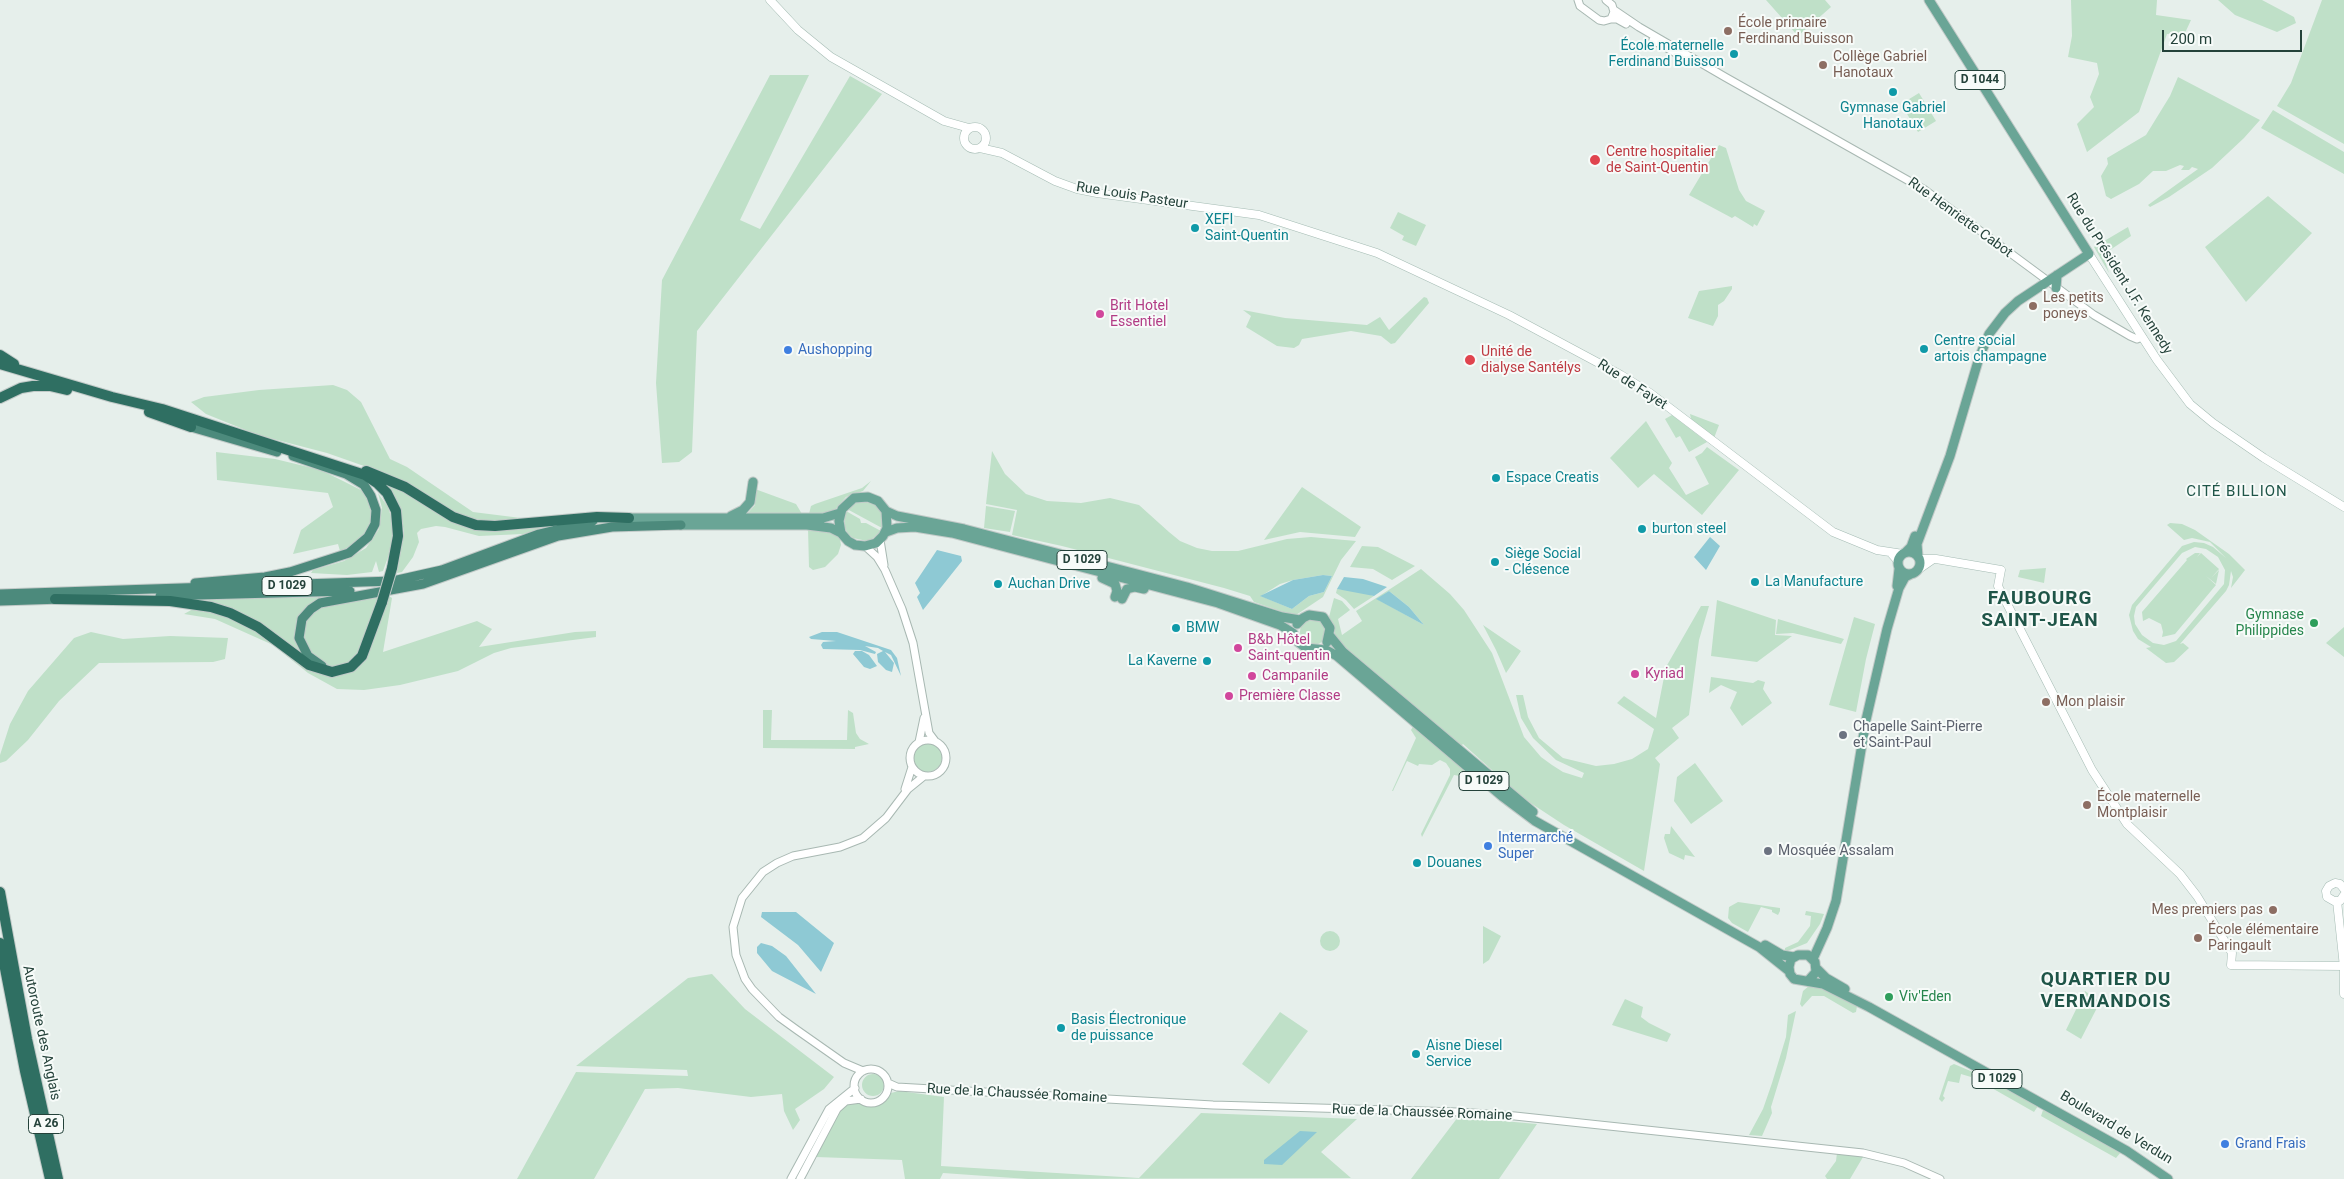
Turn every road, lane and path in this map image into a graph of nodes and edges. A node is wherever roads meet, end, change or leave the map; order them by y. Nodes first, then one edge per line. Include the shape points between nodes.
1 (770, 0) edge
2 (1578, 0) edge
3 (1606, 0) edge
4 (1929, 0) edge
5 (1614, 10) junction
6 (1611, 19) junction
7 (1725, 77) junction
8 (944, 122) junction
9 (969, 128) junction
10 (986, 138) junction
11 (963, 139) junction
12 (980, 148) junction
13 (1002, 153) junction
14 (1240, 211) joint
15 (2090, 254) junction
16 (2057, 275) junction
17 (2047, 281) junction
18 (2056, 288) junction
19 (2139, 338) junction
20 (0, 355) edge
21 (0, 365) edge
22 (79, 387) junction
23 (0, 398) edge
24 (117, 403) junction
25 (191, 427) joint
26 (290, 455) junction
27 (307, 456) junction
28 (753, 482) dead end
29 (2344, 507) edge
30 (886, 511) junction
31 (840, 514) junction
32 (629, 518) junction
33 (726, 518) junction
34 (797, 521) junction
35 (808, 521) junction
36 (681, 525) joint
37 (841, 533) junction
38 (883, 536) junction
39 (866, 546) junction
40 (1021, 551) junction
41 (1919, 557) junction
42 (1902, 559) junction
43 (1932, 560) junction
44 (390, 567) junction
45 (885, 570) junction
46 (1915, 572) junction
47 (392, 590) junction
48 (0, 594) edge
49 (59, 596) junction
50 (0, 601) edge
51 (379, 602) junction
52 (1218, 603) junction
53 (1300, 620) junction
54 (1296, 636) junction
55 (1330, 636) junction
56 (1319, 648) junction
57 (924, 713) junction
58 (919, 742) junction
59 (935, 742) junction
60 (912, 768) junction
61 (924, 776) junction
62 (904, 794) junction
63 (2343, 884) edge
64 (0, 892) edge
65 (2344, 895) edge
66 (1833, 900) junction
67 (2337, 901) junction
68 (1715, 920) junction
69 (0, 943) edge
70 (1794, 956) junction
71 (1809, 956) junction
72 (2344, 966) edge
73 (1817, 969) junction
74 (1789, 971) junction
75 (1808, 981) junction
76 (2344, 994) edge
77 (22, 1040) junction
78 (844, 1063) junction
79 (29, 1070) junction
80 (863, 1071) junction
81 (856, 1079) junction
82 (888, 1083) junction
83 (897, 1087) junction
84 (854, 1088) junction
85 (887, 1092) junction
86 (861, 1099) junction
87 (826, 1120) junction
88 (50, 1179) edge
89 (58, 1179) edge
90 (791, 1179) edge
91 (800, 1179) edge
92 (1940, 1179) edge
93 (2168, 1179) edge
94 (2174, 1179) edge

1 - 8 main road via 815,45 850,69
2 - 6 street, Rue Henriette Cabot via 1580,6 1599,20
3 - 5 street, Rue Henriette Cabot
4 - 15 main road, Rue du Président J.F. Kennedy / D 1044
5 - 6 street
5 - 7 street, Rue Henriette Cabot
6 - 7 street, Rue Henriette Cabot via 1622,21 1679,56
7 - 17 street, Rue Henriette Cabot via 1925,190
8 - 9 main road
8 - 11 main road
9 - 10 main road via 980,128
9 - 11 main road
10 - 12 main road
10 - 13 main road, Rue Louis Pasteur
11 - 12 main road via 969,148
12 - 13 main road, Rue Louis Pasteur
13 - 14 main road, Rue Louis Pasteur via 1077,189
14 - 42 main road, Rue de Fayet via 1283,221 1377,253 1508,314 1650,394 1833,532
15 - 16 main road
15 - 19 main road, Rue du Président J.F. Kennedy
16 - 17 main road
16 - 18 main road
17 - 18 street, Rue Henriette Cabot
17 - 41 main road via 2005,313 1982,348 1950,456 1917,544
17 - 42 main road via 2032,286 2015,298 1994,320 1983,338 1947,455 1913,543
18 - 19 street, Rue Henriette Cabot via 2094,315
19 - 29 main road, Rue du Président J.F. Kennedy via 2198,411 2264,458
20 - 22 highway via 21,367
21 - 22 highway
21 - 24 highway
22 - 27 highway via 162,409
23 - 24 highway via 20,388 50,386
24 - 25 highway
25 - 26 highway
26 - 44 highway via 359,476 381,491 391,507 396,528
26 - 49 highway via 346,474 369,491 375,505 375,524 355,550 304,568 265,577
27 - 32 highway via 386,478 453,517 476,525 597,516
27 - 44 highway via 365,475 387,493 398,523
28 - 33 main road via 749,505
30 - 31 main road via 878,501 864,497 849,501
30 - 38 main road via 888,520
30 - 53 main road, D 1029 via 1187,587
31 - 35 main road, D 1029
31 - 37 main road
32 - 33 main road
32 - 49 highway, D 1029 via 565,527 454,566 393,581
33 - 34 main road, D 1029
34 - 35 main road, D 1029
34 - 36 main road, D 1029
35 - 37 main road, D 1029
36 - 47 highway, D 1029 via 612,527 558,536 459,573
37 - 39 main road via 852,543
38 - 39 main road
38 - 40 main road, D 1029 via 897,528 935,529
38 - 45 street
39 - 45 street
40 - 52 main road, D 1029
40 - 52 main road via 1113,582 1119,598 1126,589 1135,587
41 - 42 main road via 1912,552
41 - 43 main road
41 - 46 main road
42 - 46 main road via 1904,574
42 - 66 main road via 1867,698
43 - 46 main road
43 - 72 main road via 2001,570 1998,586 2092,770 2126,824 2180,874 2199,899 2232,953 2231,965
44 - 51 highway, bridge
45 - 57 street via 913,643
46 - 66 main road via 1904,577 1899,588 1876,672
47 - 49 highway, D 1029
47 - 51 highway via 315,605 300,624 299,638 304,651 322,666 347,663 362,648
48 - 49 highway, D 1029
49 - 50 highway, D 1029
49 - 51 highway via 170,601 222,610 258,627 309,665 332,672 351,667 362,656
52 - 54 main road, D 1029 via 1280,625
53 - 54 main road
53 - 55 main road via 1310,615 1323,618 1329,624
54 - 56 main road via 1306,648
55 - 56 main road
55 - 68 main road, D 1029 via 1342,652 1538,816
56 - 68 main road, D 1029 via 1350,666 1529,816 1663,894
57 - 58 street
57 - 59 street
58 - 59 street
58 - 60 street via 911,752
59 - 61 street via 945,752 945,764 938,774
60 - 61 street
60 - 62 street
61 - 62 street
62 - 78 street via 886,818 863,838 840,847 793,856 763,872 742,898 733,927 738,962 752,988 779,1017
63 - 67 main road via 2331,885 2326,891 2329,899
64 - 77 highway, Autoroute des Anglais / A 26
65 - 67 main road
66 - 71 main road via 1828,920
67 - 72 main road
68 - 70 main road via 1782,955
68 - 74 main road via 1759,947
69 - 77 highway, Autoroute des Anglais / A 26
70 - 71 main road
70 - 74 main road
71 - 73 main road
72 - 76 main road
73 - 75 main road
73 - 94 main road, Boulevard de Verdun via 1826,978 2128,1148
74 - 75 main road via 1798,980
75 - 93 main road, D 1029 via 1823,984 1869,1007 2127,1151
77 - 79 highway, Autoroute des Anglais / A 26
78 - 80 street
78 - 81 street
79 - 88 highway, Autoroute des Anglais / A 26
79 - 89 highway, Autoroute des Anglais / A 26
80 - 81 street
80 - 82 street via 876,1070
81 - 84 street
82 - 83 street, Rue de la Chaussée Romaine
82 - 85 street
83 - 85 street, Rue de la Chaussée Romaine
83 - 92 street, Rue de la Chaussée Romaine via 1212,1105 1516,1116 1863,1153 1904,1163
84 - 86 street
84 - 87 street via 829,1109
85 - 86 street via 875,1102
86 - 87 street via 846,1101
87 - 90 street
87 - 91 street

